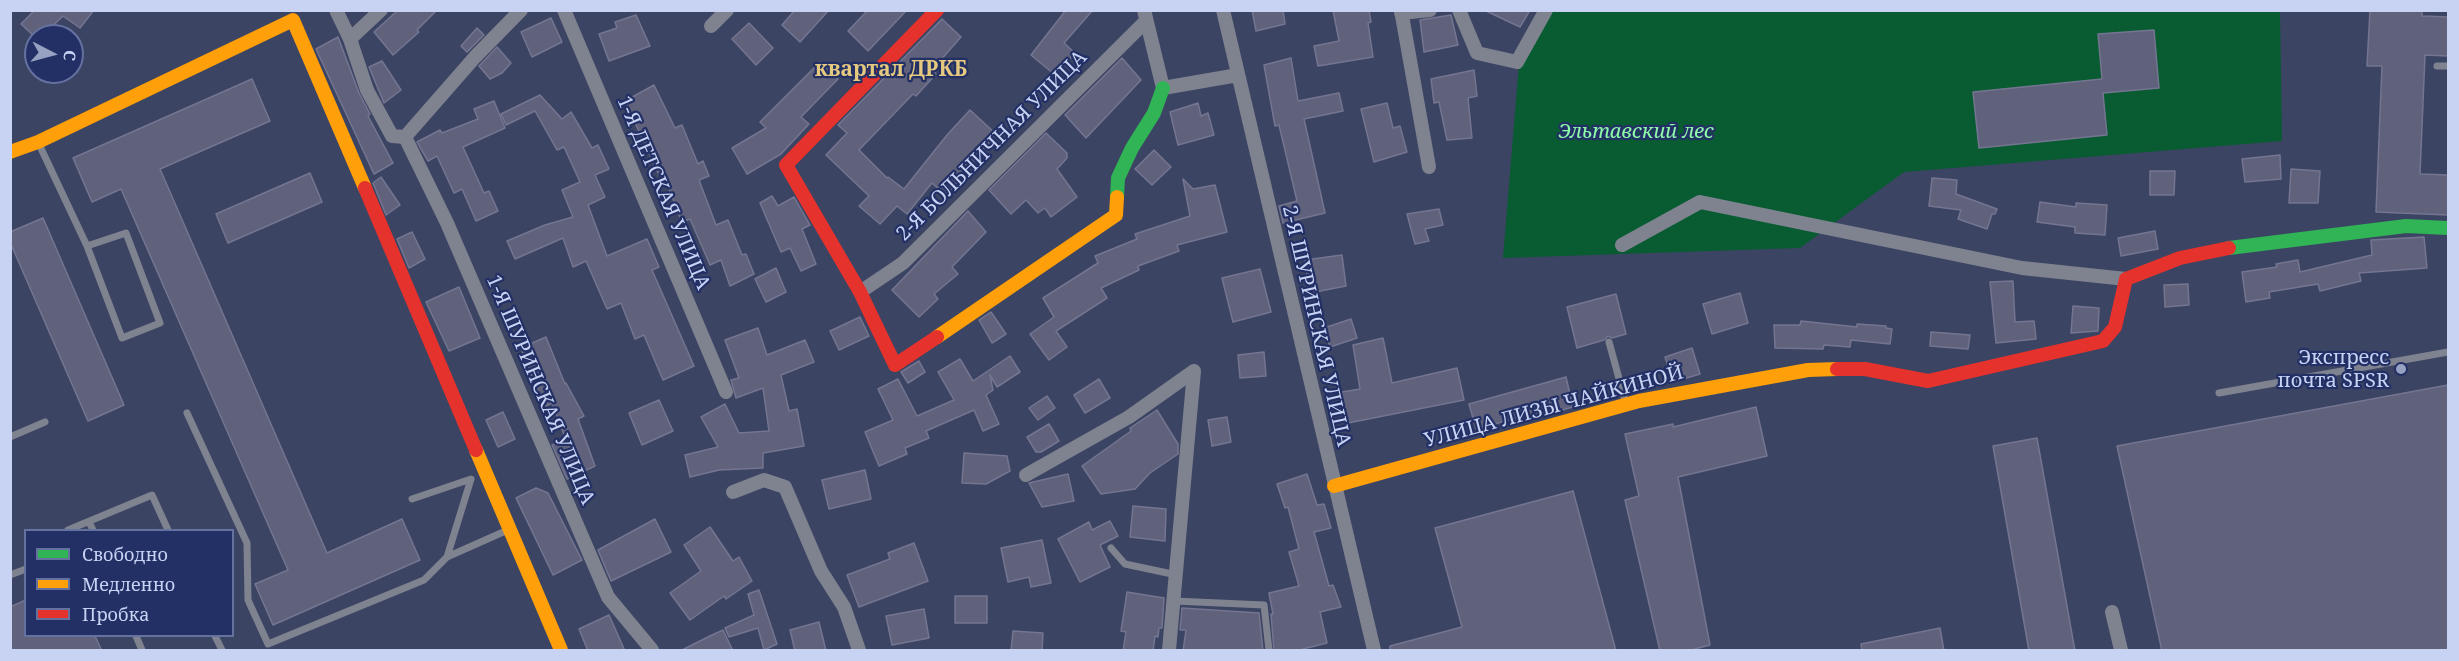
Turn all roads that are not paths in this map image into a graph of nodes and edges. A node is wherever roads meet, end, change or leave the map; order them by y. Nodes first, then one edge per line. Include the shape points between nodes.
1 (336, 10) edge
2 (381, 10) edge
3 (522, 10) edge
4 (564, 10) edge
5 (727, 10) edge
6 (937, 10) edge
7 (1223, 10) edge
8 (1430, 10) edge
9 (1459, 10) edge
10 (1546, 10) edge
11 (1401, 12) edge
12 (1145, 16) edge
13 (711, 26) dead end
14 (350, 39) junction
15 (2437, 66) dead end
16 (2448, 66) edge
17 (1238, 75) junction
18 (1163, 88) junction
19 (398, 136) junction
20 (38, 142) junction
21 (10, 152) edge
22 (1429, 167) dead end
23 (2448, 228) edge
24 (1622, 245) dead end
25 (87, 246) junction
26 (2126, 279) junction
27 (860, 292) junction
28 (1609, 342) dead end
29 (2448, 352) edge
30 (726, 392) dead end
31 (2219, 393) dead end
32 (1626, 404) junction
33 (187, 413) dead end
34 (45, 422) dead end
35 (10, 437) edge
36 (1026, 475) dead end
37 (1334, 486) junction
38 (733, 492) dead end
39 (412, 499) dead end
40 (89, 522) junction
41 (73, 529) edge
42 (92, 529) edge
43 (167, 529) edge
44 (511, 529) junction
45 (1111, 548) dead end
46 (447, 557) junction
47 (1177, 575) junction
48 (1174, 601) junction
49 (2112, 612) dead end
50 (136, 637) edge
51 (215, 637) edge
52 (142, 651) edge
53 (222, 651) edge
54 (561, 651) edge
55 (652, 651) edge
56 (859, 651) edge
57 (1169, 651) edge
58 (1269, 651) edge
59 (1374, 651) edge
60 (2121, 651) edge

1 - 14 street, 1-Я ШУРИНСКАЯ УЛИЦА
2 - 14 street
3 - 19 street
4 - 30 street, 1-Я ДЕТСКАЯ УЛИЦА
5 - 13 street
6 - 27 street via 786,165
7 - 17 street, 2-Я ШУРИНСКАЯ УЛИЦА
8 - 11 street
9 - 10 street via 1477,53 1516,62
11 - 22 street
12 - 18 street
12 - 27 street, 2-Я БОЛЬНИЧНАЯ УЛИЦА via 903,263
14 - 19 street, 1-Я ШУРИНСКАЯ УЛИЦА via 368,90
15 - 16 lane
17 - 18 street
17 - 37 street, 2-Я ШУРИНСКАЯ УЛИЦА
18 - 27 street via 1154,113 1118,178 1116,215 895,365
19 - 55 street, 1-Я ШУРИНСКАЯ УЛИЦА via 447,223 608,597
20 - 21 street
20 - 25 lane
20 - 44 street via 293,20
23 - 26 street via 2406,226 2242,245 2180,258
24 - 26 street via 1700,202 2022,268
25 - 25 lane via 122,338 160,323 126,233
26 - 32 street, УЛИЦА ЛИЗЫ ЧАЙКИНОЙ via 2115,327 2103,341 1928,381 1865,369 1808,370
28 - 32 lane
29 - 31 lane
32 - 37 street, УЛИЦА ЛИЗЫ ЧАЙКИНОЙ
33 - 46 lane via 247,543 248,600 268,644 424,580
34 - 35 lane
36 - 47 street via 1129,417 1194,371
37 - 59 street, 2-Я ШУРИНСКАЯ УЛИЦА
38 - 56 street via 764,480 785,487 821,571 844,607
39 - 46 lane via 471,479
40 - 41 lane
40 - 42 lane
40 - 43 lane via 152,495
44 - 46 lane
44 - 54 street
45 - 47 lane via 1125,564
47 - 48 street
48 - 57 street
48 - 58 lane via 1264,605
49 - 60 street
50 - 52 lane
51 - 53 lane

